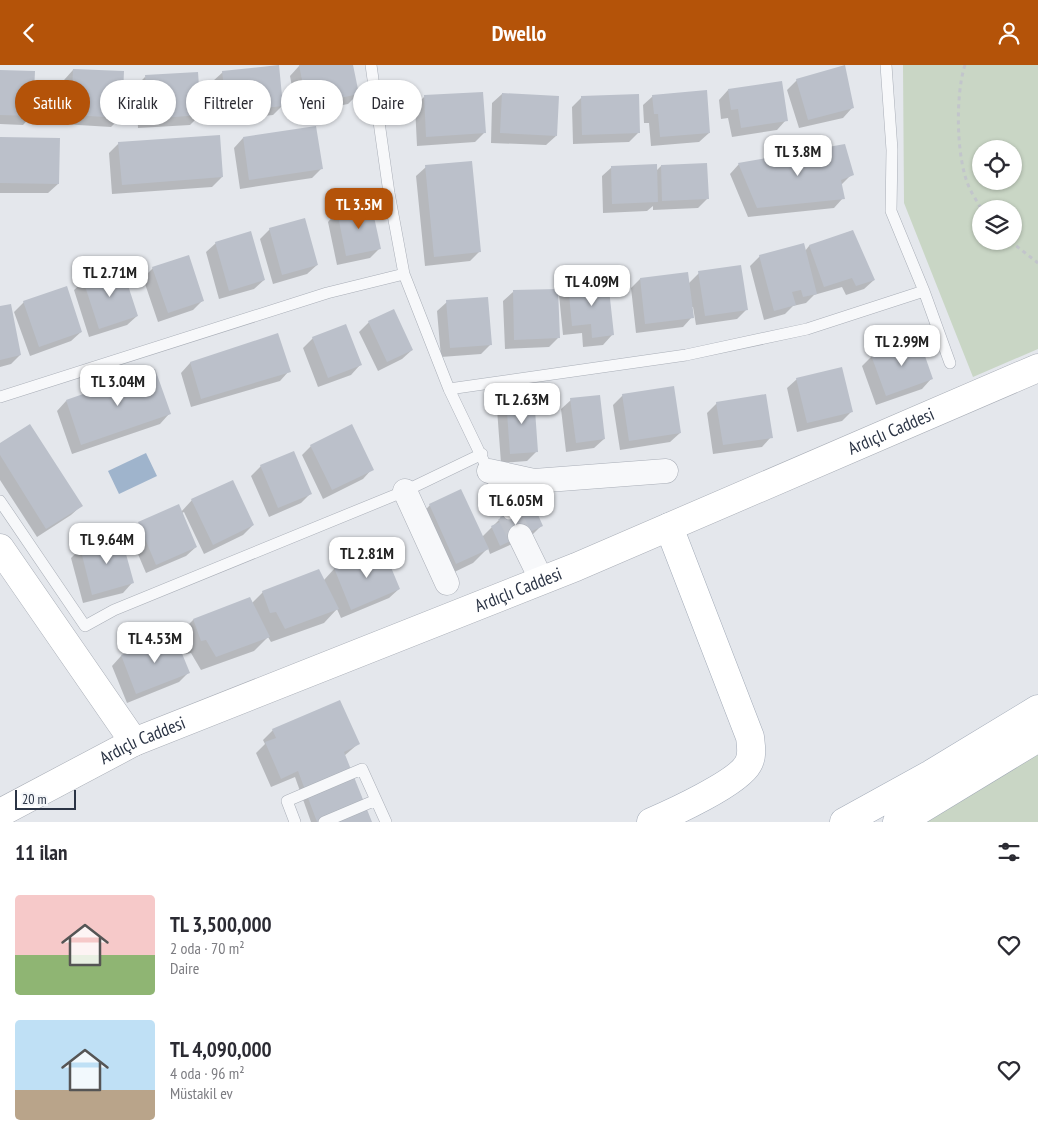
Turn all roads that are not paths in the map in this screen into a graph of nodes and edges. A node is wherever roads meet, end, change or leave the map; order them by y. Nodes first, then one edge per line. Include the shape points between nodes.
1 (371, 65) edge
2 (886, 65) edge
3 (404, 275) junction
4 (924, 291) junction
5 (950, 363) dead end
6 (1038, 368) edge
7 (449, 389) junction
8 (0, 397) edge
9 (485, 462) junction
10 (666, 471) dead end
11 (405, 491) junction
12 (0, 501) edge
13 (509, 514) tunnel mouth
14 (669, 527) junction
15 (520, 536) tunnel mouth
16 (0, 548) edge
17 (542, 581) junction
18 (446, 583) dead end
19 (1038, 709) edge
20 (1038, 739) edge
21 (134, 742) junction
22 (376, 800) junction
23 (0, 813) edge
24 (654, 821) edge
25 (296, 822) edge
26 (324, 822) edge
27 (386, 822) edge
28 (844, 822) edge
29 (897, 822) edge

1 - 3 lane
2 - 4 lane via 891,133 891,211
3 - 7 lane
3 - 8 lane via 317,296
4 - 5 lane
4 - 7 lane via 807,329 686,355
6 - 14 main road, Ardıçlı Caddesi
7 - 9 lane
9 - 10 street via 534,481
9 - 11 lane
9 - 13 lane
11 - 12 lane via 114,610 85,626
11 - 18 street
14 - 17 main road, Ardıçlı Caddesi
14 - 24 main road via 750,737 752,753 748,765 729,782
15 - 17 street
16 - 21 main road
17 - 21 main road, Ardıçlı Caddesi
19 - 28 main road
20 - 29 main road
21 - 23 main road, Ardıçlı Caddesi
22 - 25 lane via 362,769 287,801
22 - 26 lane
22 - 27 lane

